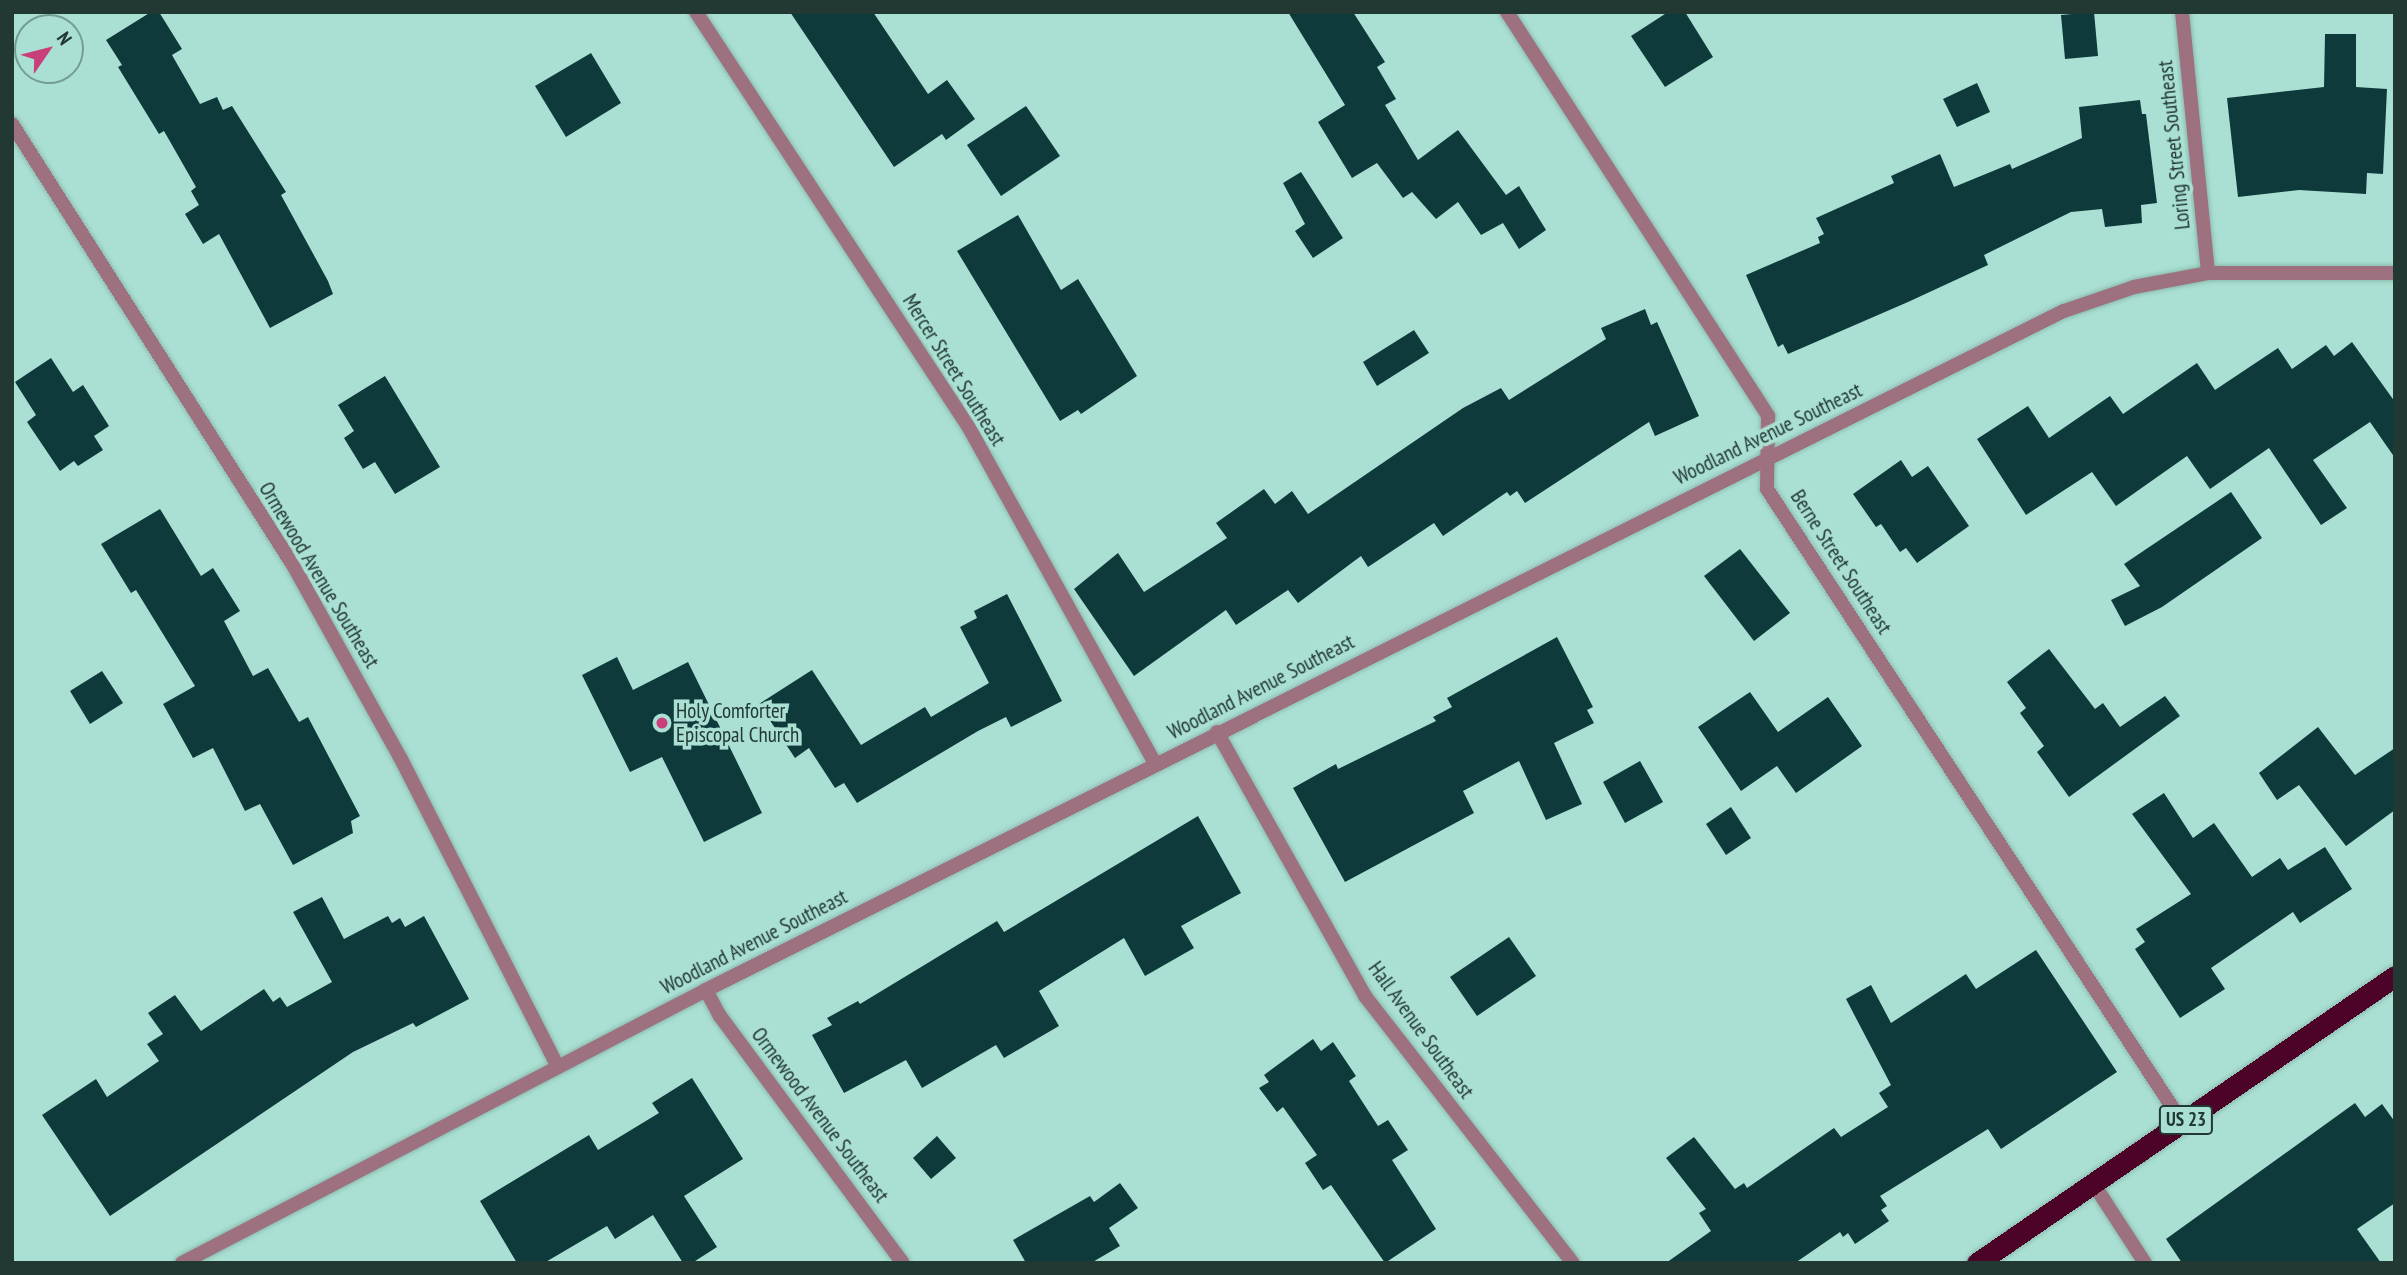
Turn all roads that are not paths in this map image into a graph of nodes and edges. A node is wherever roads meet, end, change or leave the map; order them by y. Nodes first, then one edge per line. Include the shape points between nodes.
1 (696, 12) edge
2 (1507, 12) edge
3 (2182, 12) edge
4 (12, 124) edge
5 (2208, 273) junction
6 (2395, 273) edge
7 (1770, 456) junction
8 (1217, 732) junction
9 (1155, 764) junction
10 (2395, 976) edge
11 (706, 989) junction
12 (557, 1065) junction
13 (2182, 1122) junction
14 (2093, 1183) junction
15 (182, 1263) edge
16 (903, 1263) edge
17 (1573, 1263) edge
18 (1977, 1263) edge
19 (2145, 1263) edge

1 - 9 street, Mercer Street Southeast via 968,426
2 - 7 street, Berne Street Southeast via 1768,416
3 - 5 street, Loring Street Southeast
4 - 12 street, Ormewood Avenue Southeast via 293,565 401,759
5 - 6 street, Woodland Avenue Southeast
5 - 7 street, Woodland Avenue Southeast via 2134,287 2064,311
7 - 8 street, Woodland Avenue Southeast
7 - 13 street, Berne Street Southeast via 1767,489
8 - 9 street, Woodland Avenue Southeast
8 - 17 street, Hall Avenue Southeast via 1365,996
9 - 11 street, Woodland Avenue Southeast
10 - 13 highway, US 23
11 - 12 street, Woodland Avenue Southeast
11 - 16 street, Ormewood Avenue Southeast via 720,1016
12 - 15 street, Woodland Avenue Southeast
13 - 14 highway, US 23
14 - 18 highway, US 23
14 - 19 street

